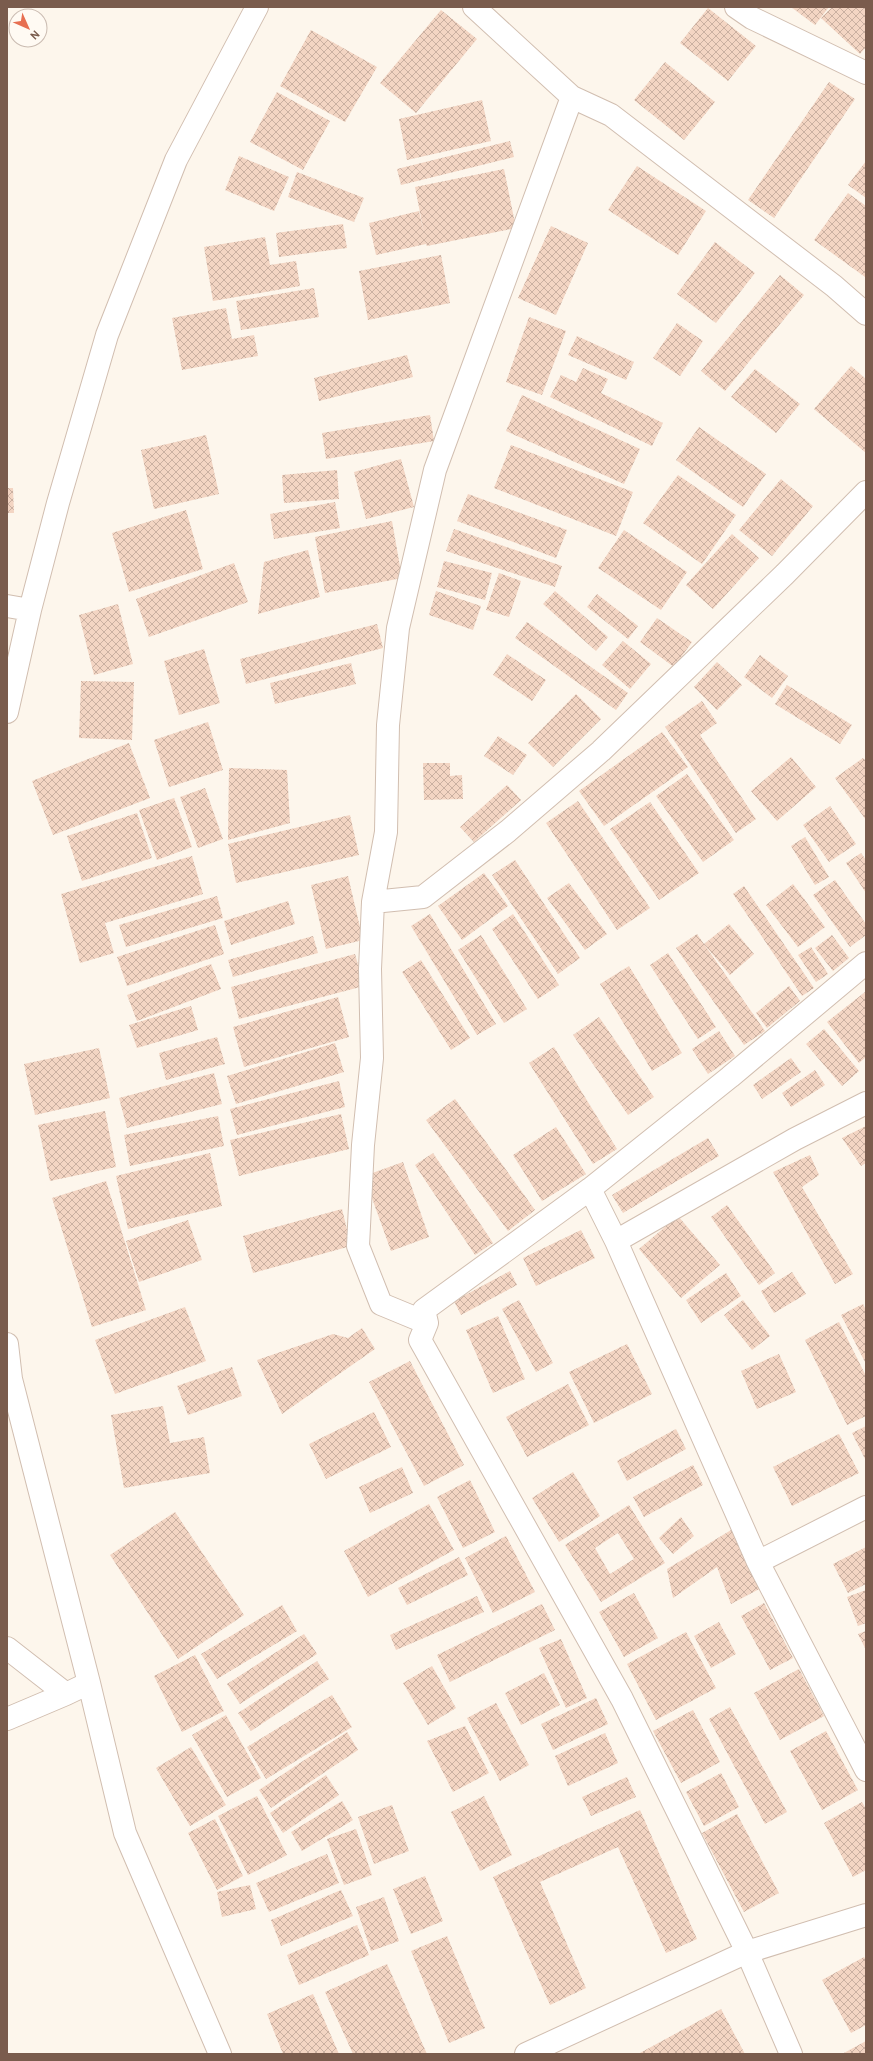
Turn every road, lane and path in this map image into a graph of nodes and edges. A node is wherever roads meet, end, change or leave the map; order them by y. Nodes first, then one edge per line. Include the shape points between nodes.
1 (257, 7) edge
2 (474, 7) edge
3 (736, 7) edge
4 (866, 73) edge
5 (572, 97) junction
6 (866, 314) edge
7 (866, 492) edge
8 (7, 606) edge
9 (30, 610) junction
10 (7, 712) edge
11 (373, 902) junction
12 (866, 962) edge
13 (866, 1103) edge
14 (590, 1189) junction
15 (616, 1241) junction
16 (427, 1323) junction
17 (7, 1344) edge
18 (866, 1506) edge
19 (758, 1562) junction
20 (7, 1648) edge
21 (90, 1682) junction
22 (66, 1694) junction
23 (7, 1719) edge
24 (866, 1770) edge
25 (866, 1915) edge
26 (747, 1952) junction
27 (540, 2051) edge
28 (220, 2054) edge
29 (791, 2054) edge

1 - 9 street via 176,160 107,336
2 - 5 street
3 - 4 street via 752,18
5 - 6 street via 611,115 834,286
5 - 11 street via 435,470 398,628 388,725 386,832
7 - 11 street via 785,574 600,751 508,831 422,897
8 - 9 street
9 - 10 street
11 - 16 street via 370,969 372,1058 363,1145 358,1246 381,1304
12 - 14 street via 730,1077
13 - 15 street via 795,1139
14 - 15 street
14 - 16 street via 424,1310
15 - 19 street
16 - 26 street via 420,1340 622,1699
17 - 21 street via 11,1379
18 - 19 street
19 - 24 street
20 - 22 street
21 - 22 street
21 - 28 street via 125,1833
22 - 23 street
25 - 26 street
26 - 27 street
26 - 29 street

